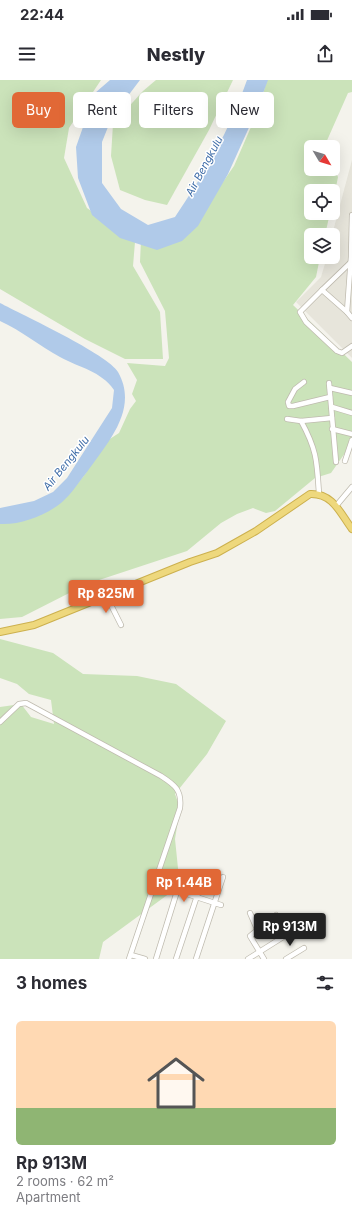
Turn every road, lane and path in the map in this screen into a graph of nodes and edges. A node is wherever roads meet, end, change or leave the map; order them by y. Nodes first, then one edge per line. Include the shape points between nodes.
1 (352, 215) edge
2 (352, 257) edge
3 (350, 263) junction
4 (322, 290) junction
5 (347, 312) junction
6 (352, 318) edge
7 (352, 346) edge
8 (304, 382) dead end
9 (352, 393) edge
10 (330, 397) junction
11 (332, 407) junction
12 (352, 413) edge
13 (332, 418) junction
14 (287, 419) dead end
15 (301, 421) junction
16 (332, 429) junction
17 (352, 434) edge
18 (352, 440) edge
19 (336, 462) dead end
20 (345, 462) dead end
21 (352, 487) edge
22 (320, 494) junction
23 (336, 506) junction
24 (352, 529) edge
25 (106, 595) junction
26 (121, 626) dead end
27 (0, 632) edge
28 (0, 722) edge
29 (183, 872) dead end
30 (204, 875) dead end
31 (223, 877) dead end
32 (153, 883) junction
33 (177, 892) junction
34 (196, 898) junction
35 (214, 903) junction
36 (221, 905) dead end
37 (250, 912) dead end
38 (276, 915) dead end
39 (299, 927) dead end
40 (257, 928) junction
41 (304, 948) dead end
42 (260, 952) junction
43 (130, 957) edge
44 (145, 959) edge
45 (156, 959) edge
46 (176, 959) edge
47 (196, 959) edge
48 (248, 959) edge
49 (264, 959) edge
50 (286, 959) edge

1 - 2 street
2 - 3 street
3 - 4 street
3 - 5 street
4 - 5 street
4 - 7 street via 300,312 306,322 337,351 342,353
5 - 6 street
8 - 10 street via 295,389 288,402 289,406
9 - 10 street via 329,386
10 - 11 street
11 - 12 street
11 - 13 street
13 - 15 street
13 - 16 street
14 - 15 street
15 - 22 street via 312,442 316,457
16 - 17 street
16 - 19 street
18 - 20 street
21 - 23 street
22 - 23 highway
22 - 25 highway via 304,497 256,531 217,553
23 - 24 highway
25 - 26 street
25 - 27 highway via 34,625
28 - 32 street via 19,704 26,703 141,764 175,785 180,796 180,808
29 - 33 street
30 - 34 street
31 - 35 street
32 - 33 street
32 - 43 street
33 - 34 street
33 - 45 street
34 - 35 street
34 - 46 street
35 - 36 street
35 - 47 street
37 - 40 street
38 - 40 street
39 - 42 street
40 - 42 street via 250,936
41 - 50 street
42 - 48 street
42 - 49 street
43 - 44 street

